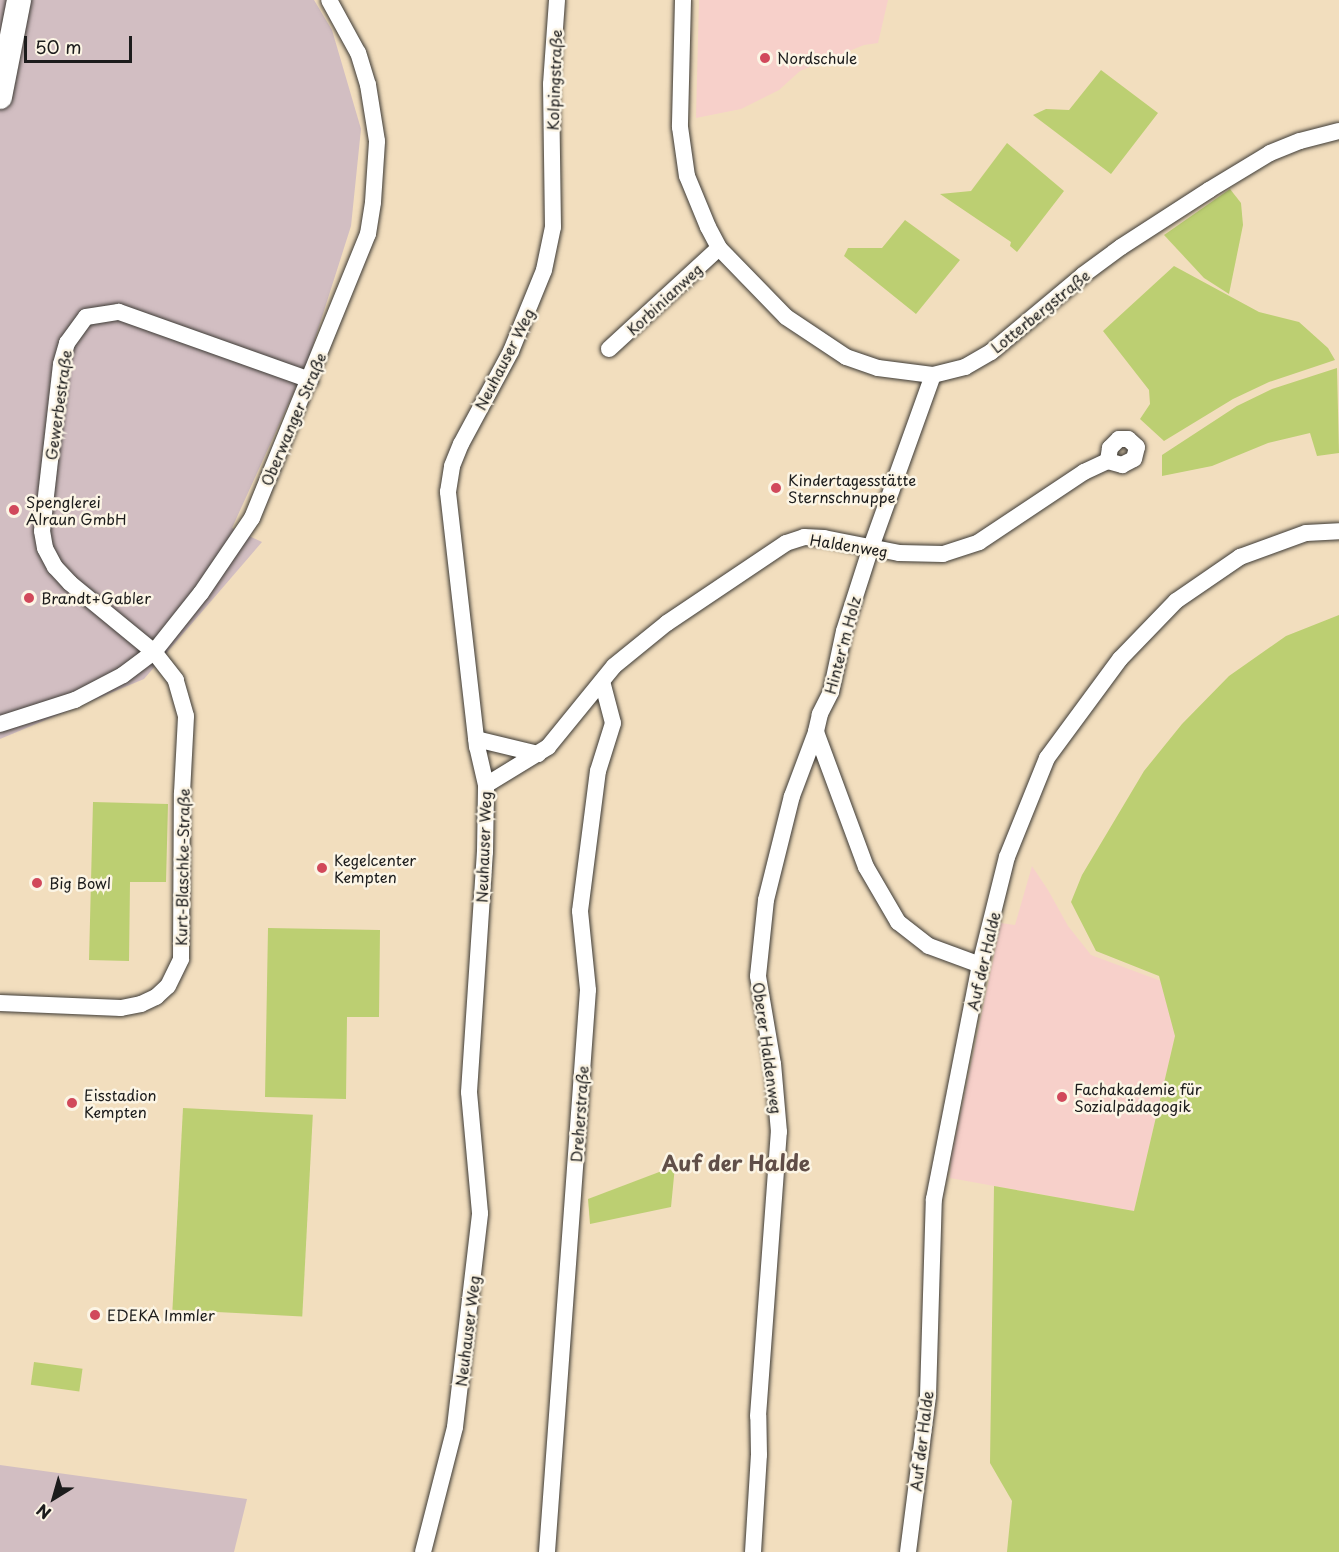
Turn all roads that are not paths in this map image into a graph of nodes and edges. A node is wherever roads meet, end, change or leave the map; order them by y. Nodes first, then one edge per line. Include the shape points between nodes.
1 (19, 0) edge
2 (329, 0) edge
3 (557, 0) edge
4 (683, 0) edge
5 (0, 97) edge
6 (1339, 131) edge
7 (552, 160) joint
8 (719, 248) junction
9 (609, 349) dead end
10 (933, 375) junction
11 (310, 380) junction
12 (1108, 461) dead end
13 (1339, 531) edge
14 (871, 547) junction
15 (154, 652) junction
16 (602, 681) junction
17 (0, 724) edge
18 (816, 732) junction
19 (476, 739) junction
20 (538, 754) junction
21 (486, 785) junction
22 (980, 965) junction
23 (0, 1004) edge
24 (423, 1552) edge
25 (547, 1552) edge
26 (753, 1552) edge
27 (908, 1552) edge

1 - 5 main road
2 - 11 street, Oberwanger Straße via 358,53 368,85 377,141 368,234
3 - 7 street, Kolpingstraße
4 - 8 street, Lotterbergstraße via 679,71 683,152 687,176
6 - 10 street, Lotterbergstraße via 1270,153 1121,247 991,352 965,367
7 - 19 street, Neuhauser Weg via 553,227 544,270 511,351 461,444 448,492
8 - 9 street, Korbinianweg
8 - 10 street, Lotterbergstraße via 786,318 840,353 878,368
10 - 14 street, Hinter'm Holz
11 - 15 street, Oberwanger Straße via 252,518 201,593
11 - 15 street, Gewerbestraße via 119,312 86,317 67,343 61,364 42,531 45,548 70,583
12 - 14 street, Haldenweg via 1083,472 979,542 943,554 900,553
13 - 22 street, Auf der Halde via 1306,533 1240,557 1176,601 1120,658 1047,758 1007,857
14 - 16 street, Haldenweg via 804,537 786,543 667,623 614,666
14 - 18 street, Hinter'm Holz
15 - 17 street, Oberwanger Straße via 123,675 75,700
15 - 23 street, Kurt-Blaschke-Straße via 176,680 186,716 181,959 175,975 156,998 121,1008
16 - 20 street, Haldenweg
16 - 25 street, Dreherstraße via 613,723 598,771 580,911 588,990
18 - 22 street via 866,867 898,922 929,946
18 - 26 street, Oberer Haldenweg via 792,796 766,900 758,976 773,1064 779,1132 758,1416
19 - 20 street
19 - 21 street, Neuhauser Weg
20 - 21 street, Haldenweg
21 - 24 street, Neuhauser Weg via 469,1092 479,1190 477,1251 455,1427
22 - 27 street, Auf der Halde via 934,1199 928,1396

